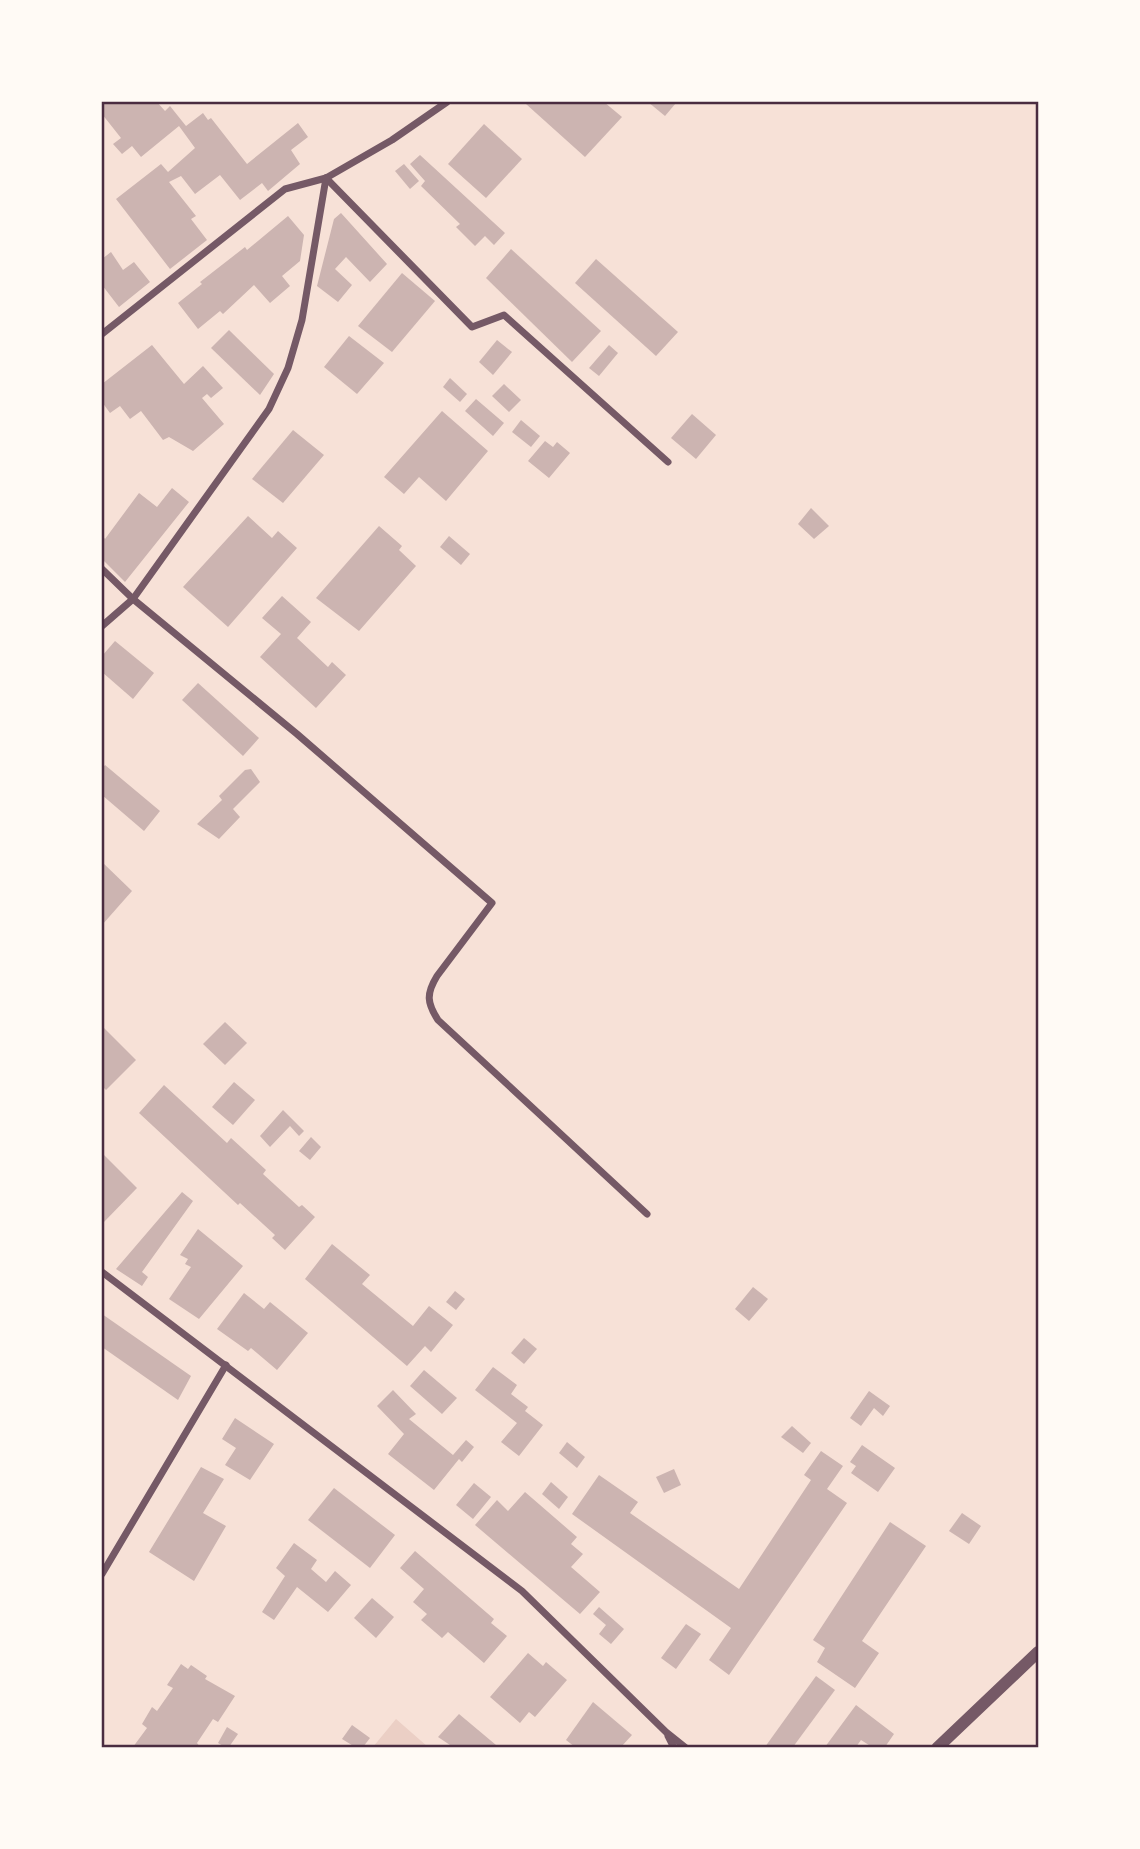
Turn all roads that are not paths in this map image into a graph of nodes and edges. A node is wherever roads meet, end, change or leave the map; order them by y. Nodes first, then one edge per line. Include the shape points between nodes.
1 (447, 102) edge
2 (326, 178) junction
3 (102, 334) edge
4 (668, 462) dead end
5 (102, 569) edge
6 (133, 599) junction
7 (102, 626) edge
8 (647, 1214) dead end
9 (102, 1272) edge
10 (226, 1365) junction
11 (102, 1574) edge
12 (1038, 1652) edge
13 (666, 1732) junction
14 (674, 1748) edge
15 (686, 1748) edge
16 (937, 1748) edge

1 - 2 street
2 - 3 street via 285,189
2 - 4 street via 472,327 504,315
2 - 6 street via 302,320 288,368 269,409
5 - 6 street
6 - 7 street
6 - 8 street via 492,903 437,976 429,989 428,1004 438,1020
9 - 10 street
10 - 11 street
10 - 13 street via 522,1591
12 - 16 street
13 - 14 street
13 - 15 street

